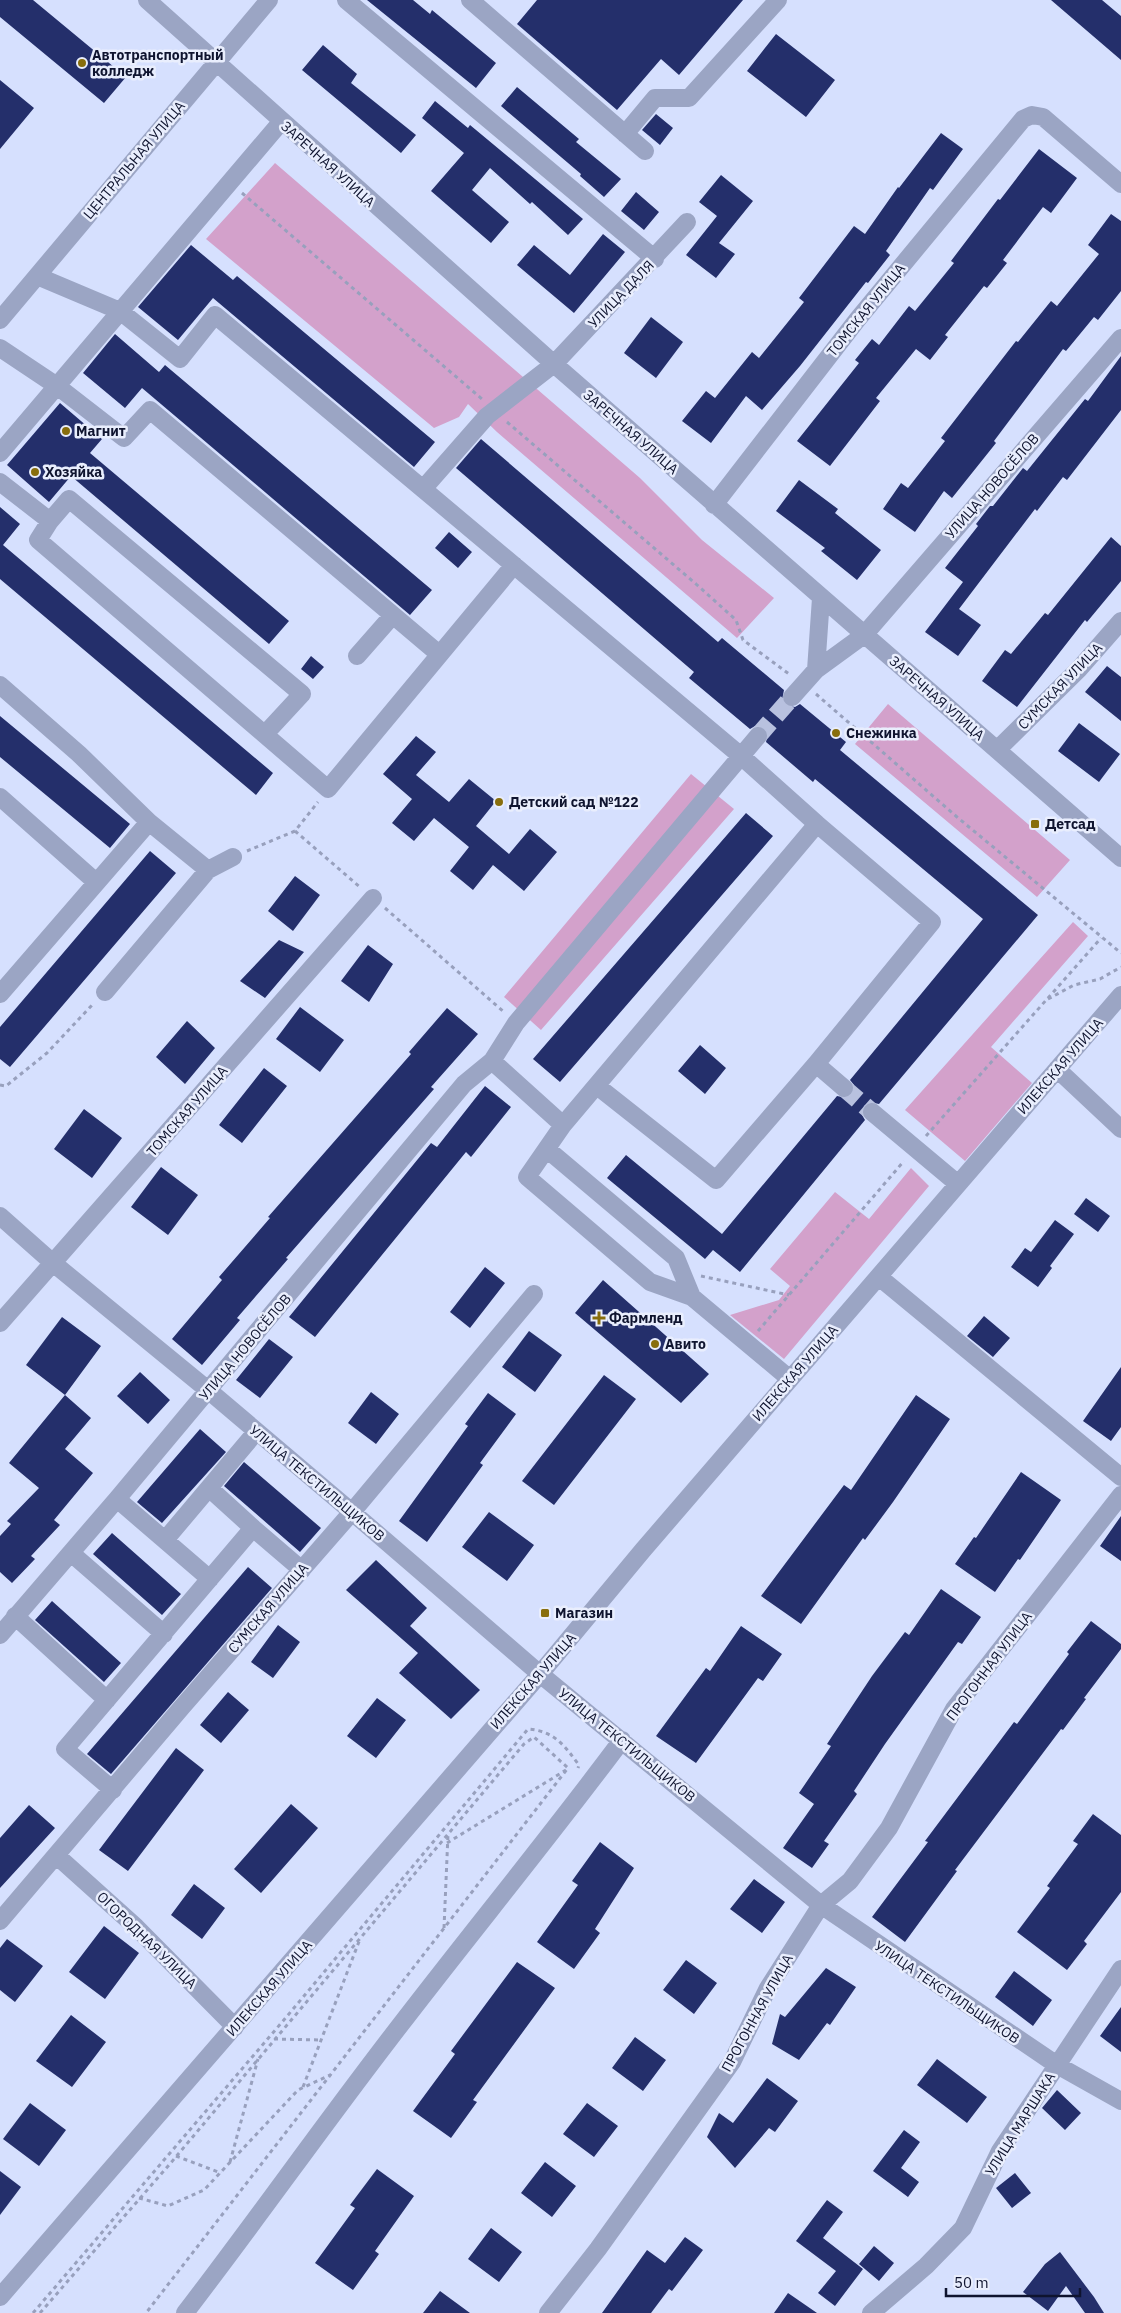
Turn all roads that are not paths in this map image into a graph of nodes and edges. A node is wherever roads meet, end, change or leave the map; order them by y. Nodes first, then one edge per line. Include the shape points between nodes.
1 (147, 0) edge
2 (269, 0) edge
3 (346, 0) edge
4 (470, 0) edge
5 (778, 0) edge
6 (215, 62) junction
7 (282, 122) junction
8 (625, 134) junction
9 (645, 151) dead end
10 (1121, 184) edge
11 (687, 222) dead end
12 (655, 259) junction
13 (37, 276) junction
14 (120, 311) junction
15 (0, 320) edge
16 (1121, 338) edge
17 (0, 348) edge
18 (554, 364) junction
19 (57, 386) junction
20 (0, 453) edge
21 (0, 482) edge
22 (423, 489) junction
23 (714, 505) junction
24 (50, 521) junction
25 (514, 565) junction
26 (821, 598) junction
27 (393, 615) junction
28 (1121, 621) edge
29 (864, 635) junction
30 (439, 654) junction
31 (357, 656) dead end
32 (816, 670) junction
33 (0, 685) edge
34 (798, 690) tunnel mouth
35 (265, 734) junction
36 (758, 736) tunnel mouth
37 (997, 750) junction
38 (741, 756) junction
39 (0, 798) edge
40 (149, 822) junction
41 (817, 824) junction
42 (233, 857) road end
43 (1121, 858) edge
44 (208, 870) junction
45 (96, 882) junction
46 (373, 898) road end
47 (105, 992) road end
48 (0, 994) edge
49 (1121, 995) edge
50 (492, 1061) junction
51 (816, 1064) junction
52 (1057, 1069) junction
53 (597, 1086) junction
54 (844, 1088) tunnel mouth
55 (872, 1112) tunnel mouth
56 (563, 1125) junction
57 (1121, 1129) edge
58 (548, 1150) junction
59 (958, 1184) junction
60 (0, 1216) edge
61 (53, 1263) junction
62 (879, 1277) junction
63 (534, 1294) dead end
64 (692, 1297) junction
65 (0, 1323) edge
66 (790, 1379) junction
67 (208, 1390) junction
68 (256, 1432) junction
69 (1121, 1477) edge
70 (209, 1488) junction
71 (1121, 1495) edge
72 (117, 1499) junction
73 (352, 1512) junction
74 (253, 1528) junction
75 (165, 1540) junction
76 (71, 1553) junction
77 (302, 1570) junction
78 (210, 1579) junction
79 (16, 1616) junction
80 (0, 1634) edge
81 (164, 1634) junction
82 (540, 1674) junction
83 (108, 1700) junction
84 (622, 1740) junction
85 (113, 1790) junction
86 (57, 1856) junction
87 (821, 1905) junction
88 (0, 1921) edge
89 (1121, 1968) edge
90 (235, 2027) junction
91 (1057, 2065) junction
92 (1121, 2101) edge
93 (0, 2297) edge
94 (185, 2313) edge
95 (548, 2313) edge
96 (871, 2313) edge

1 - 6 street, ЗАРЕЧНАЯ УЛИЦА
2 - 6 street, ЦЕНТРАЛЬНАЯ УЛИЦА
3 - 12 street
4 - 8 street
5 - 8 street via 688,98 655,98
6 - 7 street, ЗАРЕЧНАЯ УЛИЦА
6 - 13 street, ЦЕНТРАЛЬНАЯ УЛИЦА
7 - 14 street
7 - 18 street, ЗАРЕЧНАЯ УЛИЦА
8 - 9 street
10 - 23 street, ТОМСКАЯ УЛИЦА via 1043,117 1032,115 1023,119 858,320
11 - 12 street, УЛИЦА ДАЛЯ
12 - 18 street, УЛИЦА ДАЛЯ
13 - 14 street
13 - 15 street, ЦЕНТРАЛЬНАЯ УЛИЦА
14 - 19 street
14 - 22 street via 180,359 215,315
16 - 29 street, УЛИЦА НОВОСЁЛОВ
17 - 19 street
18 - 22 street, УЛИЦА ДАЛЯ via 494,410
18 - 23 street, ЗАРЕЧНАЯ УЛИЦА
19 - 20 street
19 - 27 street via 124,438 150,410
21 - 24 street
22 - 25 street
23 - 26 street, ЗАРЕЧНАЯ УЛИЦА
24 - 35 street via 38,540
24 - 35 street via 69,499 302,694
25 - 30 street
25 - 38 street
26 - 29 street, ЗАРЕЧНАЯ УЛИЦА
26 - 32 street
27 - 30 street
27 - 31 street
28 - 37 street, СУМСКАЯ УЛИЦА via 1079,669
29 - 32 street, УЛИЦА НОВОСЁЛОВ
29 - 37 street, ЗАРЕЧНАЯ УЛИЦА
30 - 35 street via 328,789
32 - 34 street, УЛИЦА НОВОСЁЛОВ
33 - 40 street via 79,754
36 - 38 street, УЛИЦА НОВОСЁЛОВ
37 - 43 street, ЗАРЕЧНАЯ УЛИЦА
38 - 41 street
38 - 50 street, УЛИЦА НОВОСЁЛОВ via 516,1023
39 - 45 street
40 - 44 street
40 - 45 street
41 - 51 street via 932,922
41 - 53 street
42 - 44 street
44 - 47 street
45 - 48 street
46 - 61 street, ТОМСКАЯ УЛИЦА
49 - 52 street, ИЛЕКСКАЯ УЛИЦА
50 - 56 street
50 - 67 street, УЛИЦА НОВОСЁЛОВ via 464,1084
51 - 53 street via 716,1180
51 - 54 street
52 - 57 street
52 - 59 street, ИЛЕКСКАЯ УЛИЦА
53 - 56 street
55 - 59 street
56 - 58 street
58 - 64 street via 676,1258
58 - 64 street via 527,1177 650,1282
59 - 62 street, ИЛЕКСКАЯ УЛИЦА
60 - 61 street, УЛИЦА ТЕКСТИЛЬЩИКОВ
61 - 65 street, ТОМСКАЯ УЛИЦА
61 - 67 street, УЛИЦА ТЕКСТИЛЬЩИКОВ
62 - 66 street, ИЛЕКСКАЯ УЛИЦА
62 - 69 street
63 - 73 street, СУМСКАЯ УЛИЦА
64 - 66 street
66 - 82 street, ИЛЕКСКАЯ УЛИЦА
67 - 68 street, УЛИЦА ТЕКСТИЛЬЩИКОВ
67 - 72 street, УЛИЦА НОВОСЁЛОВ
68 - 70 street
68 - 73 street, УЛИЦА ТЕКСТИЛЬЩИКОВ
70 - 74 street
70 - 75 street
71 - 87 street, ПРОГОННАЯ УЛИЦА via 954,1709 889,1828 850,1881
72 - 75 street
72 - 76 street, УЛИЦА НОВОСЁЛОВ
73 - 77 street, СУМСКАЯ УЛИЦА
73 - 82 street, УЛИЦА ТЕКСТИЛЬЩИКОВ
74 - 77 street
74 - 78 street
75 - 78 street
76 - 79 street, УЛИЦА НОВОСЁЛОВ
76 - 81 street
77 - 85 street, СУМСКАЯ УЛИЦА
78 - 81 street
79 - 80 street, УЛИЦА НОВОСЁЛОВ
79 - 83 street
81 - 83 street
82 - 84 street, УЛИЦА ТЕКСТИЛЬЩИКОВ
82 - 90 street, ИЛЕКСКАЯ УЛИЦА
83 - 85 street via 65,1749
84 - 87 street, УЛИЦА ТЕКСТИЛЬЩИКОВ
84 - 94 street via 387,2042
85 - 86 street, СУМСКАЯ УЛИЦА
86 - 88 street, СУМСКАЯ УЛИЦА
86 - 90 street, ОГОРОДНАЯ УЛИЦА via 136,1927
87 - 91 street, УЛИЦА ТЕКСТИЛЬЩИКОВ
87 - 95 street, ПРОГОННАЯ УЛИЦА via 768,1988 732,2062
89 - 91 street, УЛИЦА МАРШАКА
90 - 93 street, ИЛЕКСКАЯ УЛИЦА
91 - 92 street, УЛИЦА ТЕКСТИЛЬЩИКОВ
91 - 96 street, УЛИЦА МАРШАКА via 1000,2151 964,2228

